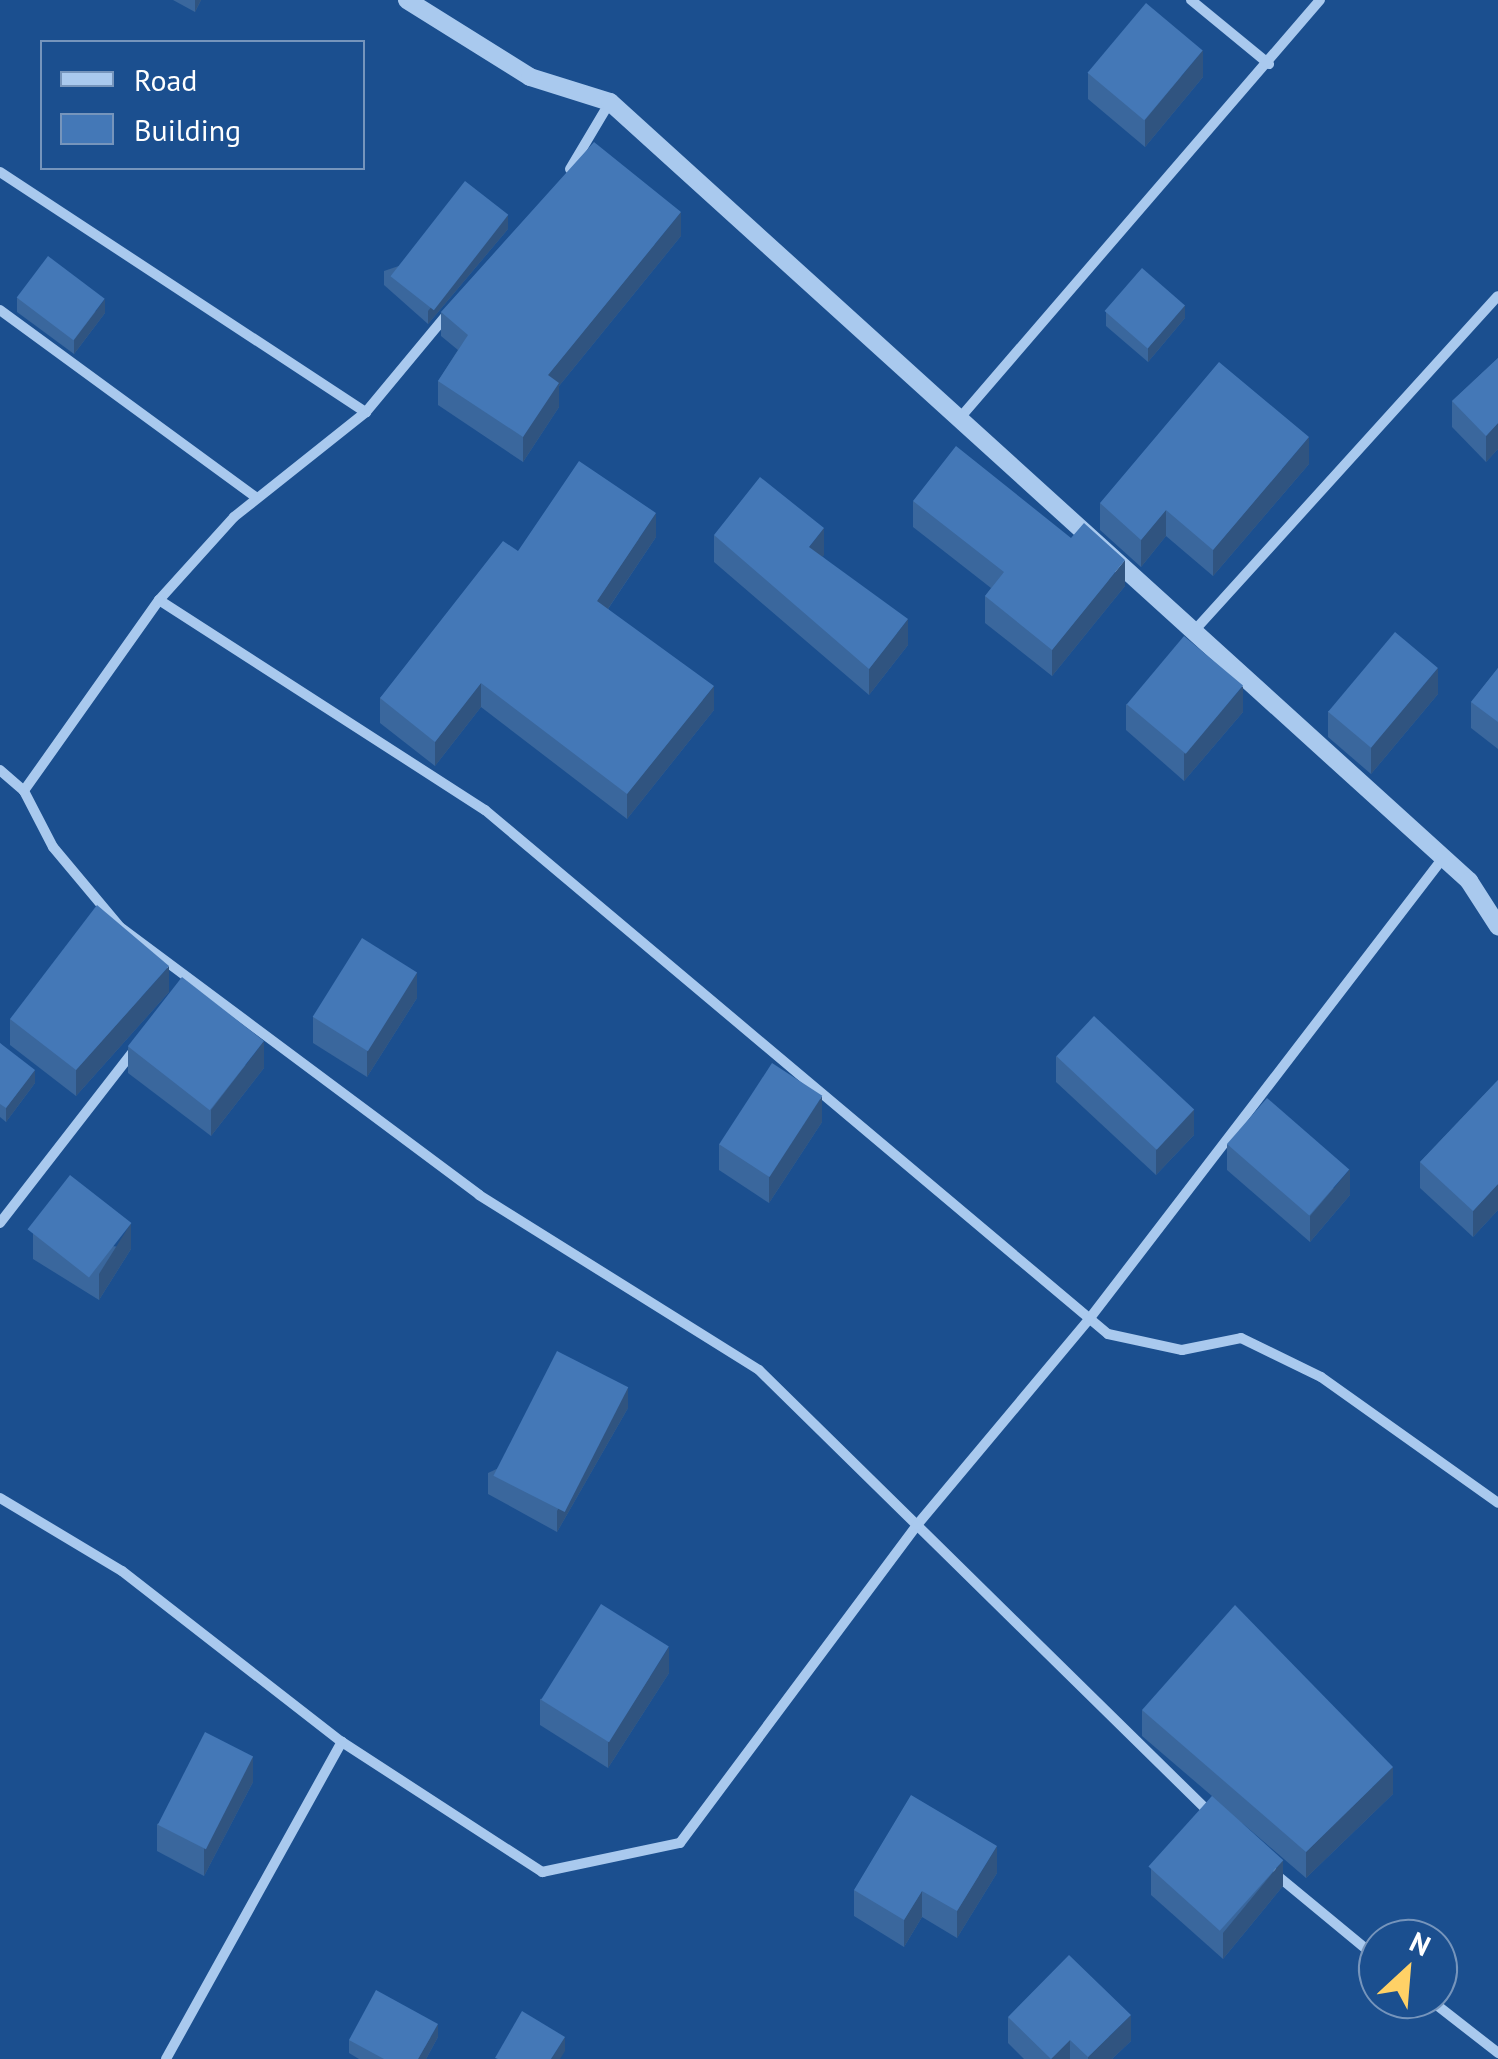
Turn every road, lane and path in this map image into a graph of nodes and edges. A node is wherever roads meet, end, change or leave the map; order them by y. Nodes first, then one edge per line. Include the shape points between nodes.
1 (407, 0) edge
2 (1192, 0) edge
3 (1320, 0) edge
4 (1269, 64) junction
5 (610, 102) junction
6 (0, 172) edge
7 (563, 177) edge
8 (466, 292) edge
9 (1496, 301) edge
10 (0, 310) edge
11 (366, 412) junction
12 (959, 420) junction
13 (257, 498) junction
14 (159, 600) junction
15 (1194, 631) junction
16 (0, 770) edge
17 (24, 791) junction
18 (1443, 858) junction
19 (1498, 926) edge
20 (190, 979) junction
21 (178, 994) edge
22 (142, 1040) edge
23 (0, 1223) edge
24 (1090, 1318) junction
25 (0, 1498) edge
26 (1498, 1503) edge
27 (917, 1525) junction
28 (342, 1742) junction
29 (1223, 1826) edge
30 (1265, 1864) edge
31 (1358, 1942) edge
32 (1455, 2019) edge
33 (1498, 2053) edge
34 (166, 2059) edge

1 - 5 street via 530,77
2 - 4 street
3 - 4 street
4 - 12 street
5 - 7 street
5 - 12 street
6 - 11 street
8 - 11 street
9 - 15 street
10 - 13 street
11 - 13 street
12 - 15 street
13 - 14 street
14 - 17 street
14 - 24 street via 485,810
15 - 18 street
16 - 17 street
17 - 20 street via 53,848 120,927
18 - 19 street
18 - 24 street
20 - 21 street
20 - 27 street via 479,1196 759,1370
22 - 23 street
24 - 26 street via 1108,1334 1182,1350 1241,1338 1321,1377
24 - 27 street
25 - 28 street via 122,1571
27 - 28 street via 680,1843 542,1872
27 - 29 street
28 - 34 street
30 - 31 street
32 - 33 street

